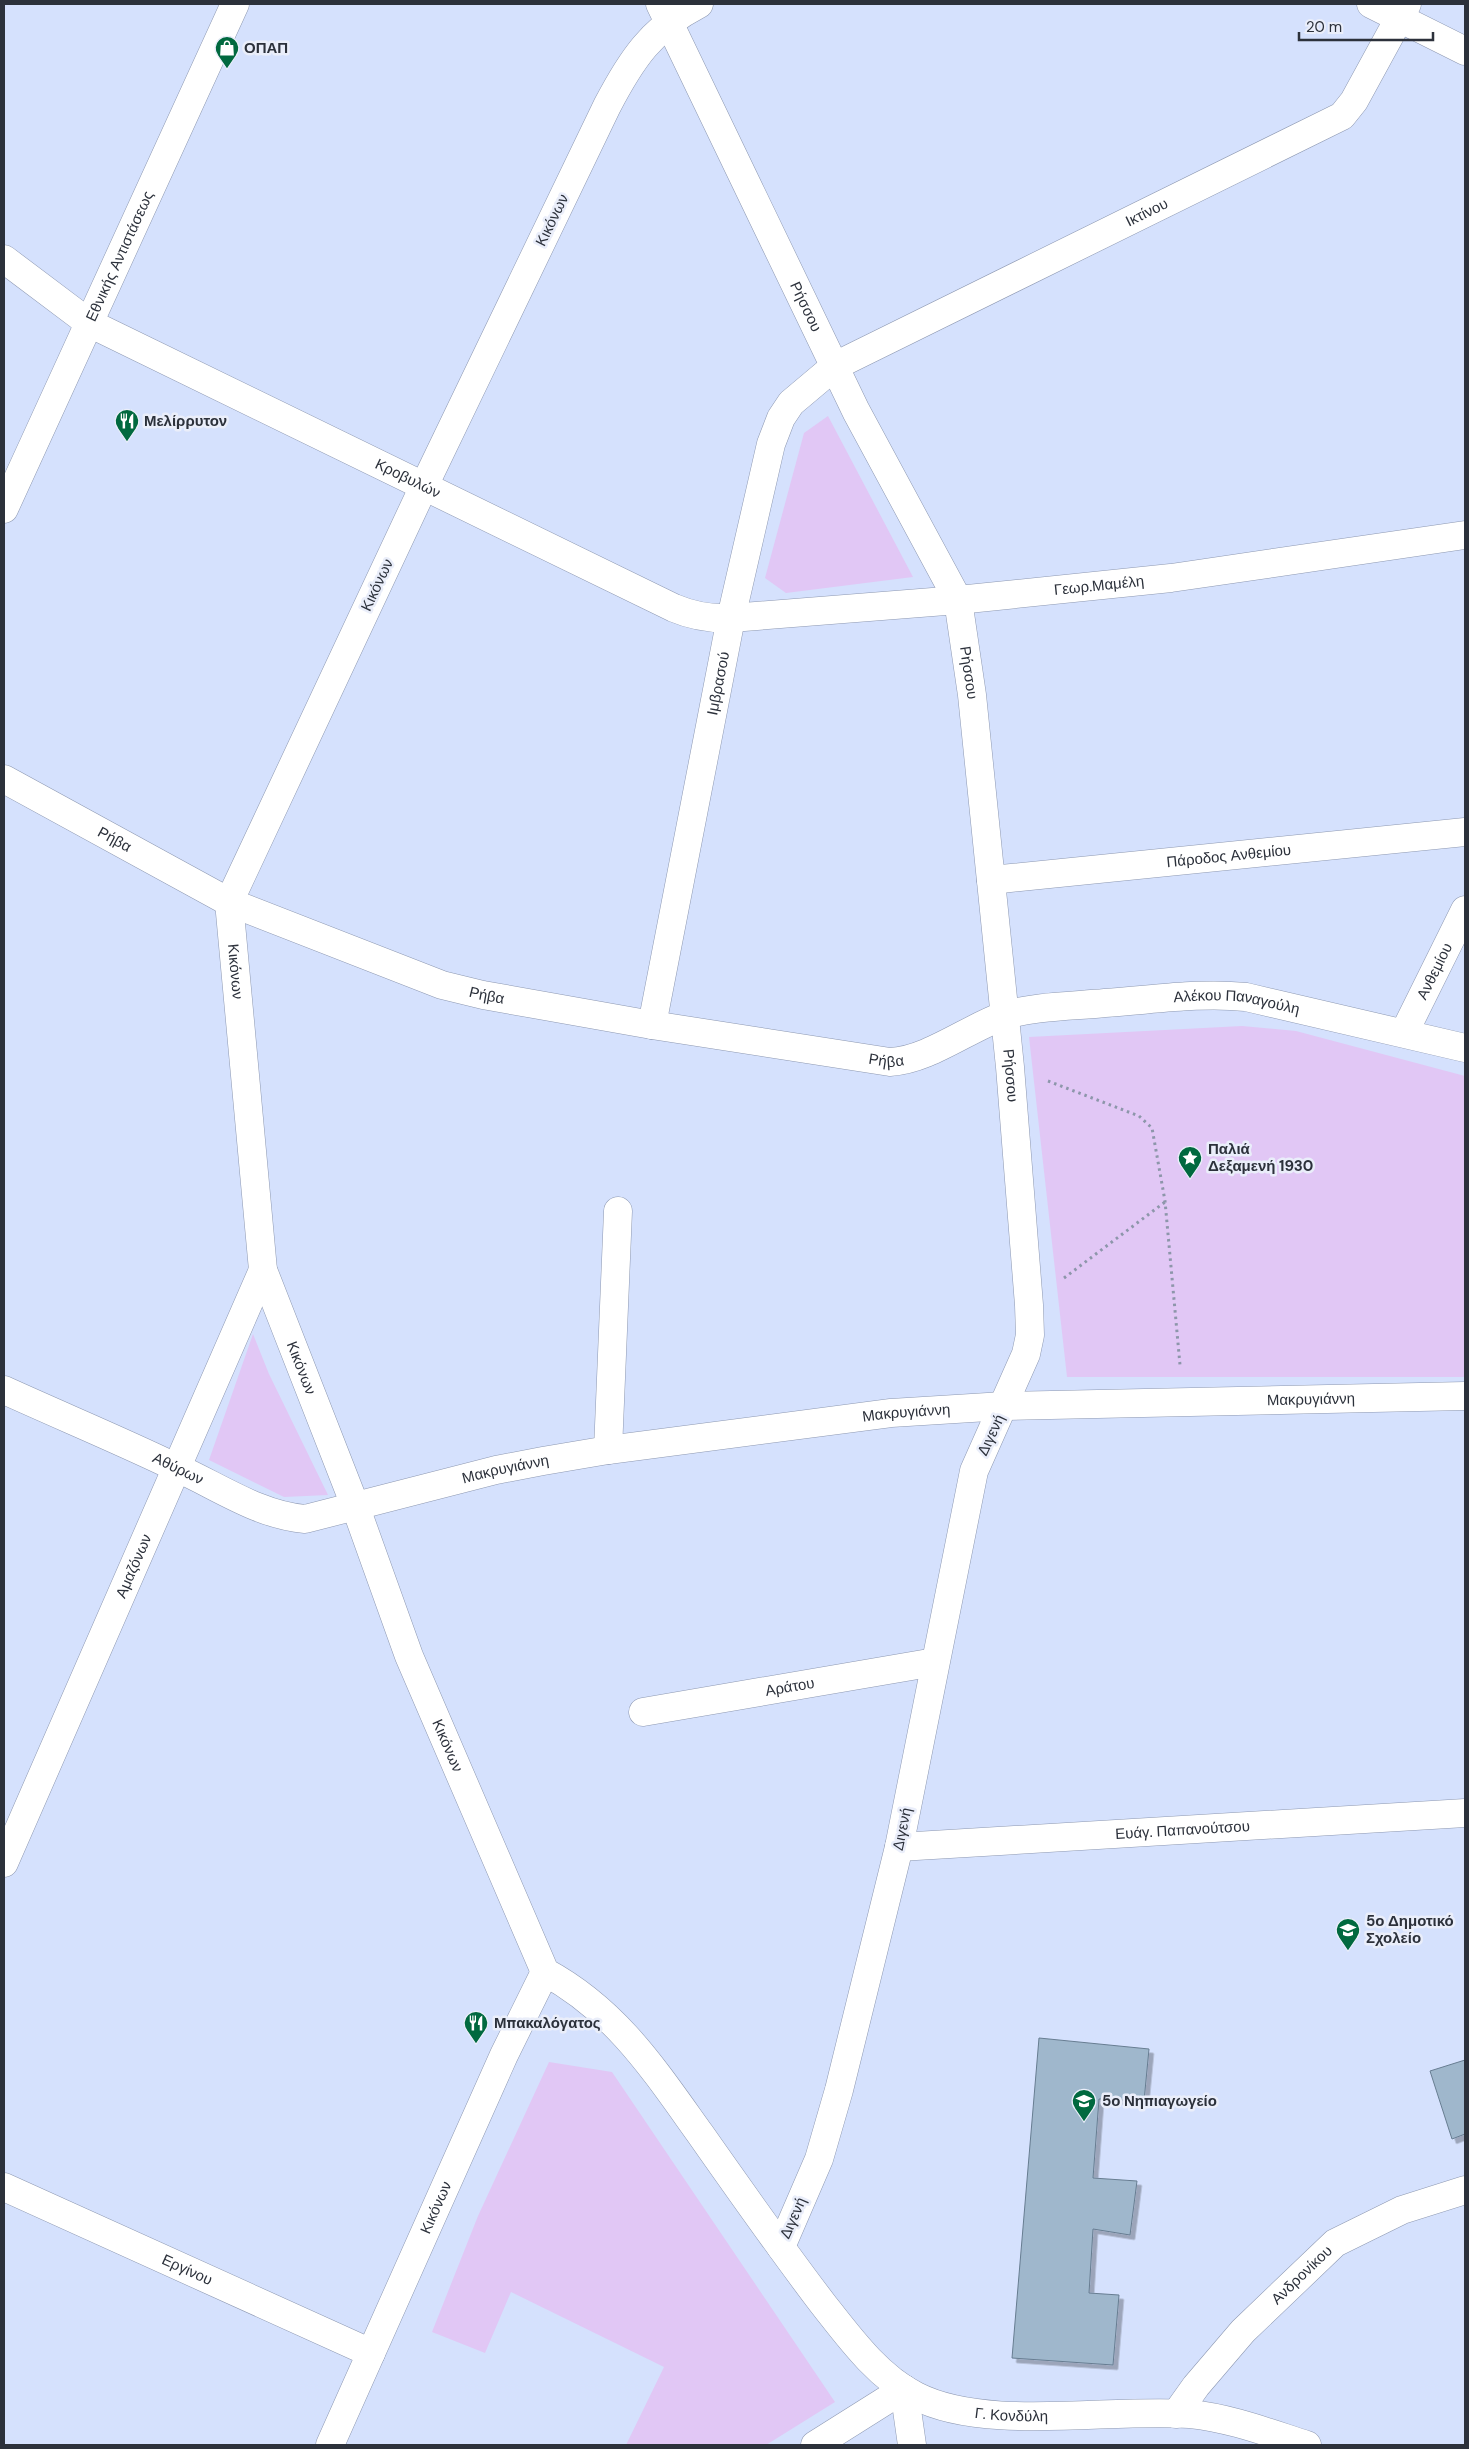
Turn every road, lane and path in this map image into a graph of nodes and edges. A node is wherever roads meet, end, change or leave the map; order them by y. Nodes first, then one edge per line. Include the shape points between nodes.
1 (235, 4) edge
2 (699, 4) edge
3 (1371, 4) edge
4 (1403, 11) edge
5 (664, 13) edge
6 (1465, 51) edge
7 (4, 259) edge
8 (89, 323) junction
9 (835, 366) junction
10 (424, 486) junction
11 (4, 509) edge
12 (1465, 535) edge
13 (958, 600) junction
14 (731, 618) junction
15 (4, 779) edge
16 (1465, 832) edge
17 (991, 880) junction
18 (228, 902) junction
19 (1465, 910) edge
20 (1004, 1016) junction
21 (652, 1025) junction
22 (1404, 1033) junction
23 (1465, 1048) edge
24 (1010, 1067) junction
25 (1165, 1201) junction
26 (618, 1211) dead end
27 (263, 1270) junction
28 (1029, 1305) junction
29 (4, 1390) edge
30 (1465, 1396) edge
31 (1184, 1403) junction
32 (1004, 1406) junction
33 (608, 1450) junction
34 (176, 1467) junction
35 (356, 1508) junction
36 (935, 1662) junction
37 (643, 1712) dead end
38 (1465, 1813) edge
39 (899, 1847) junction
40 (4, 1863) edge
41 (545, 1972) junction
42 (4, 2186) edge
43 (1465, 2190) edge
44 (781, 2247) junction
45 (371, 2352) junction
46 (904, 2389) junction
47 (1176, 2414) junction
48 (330, 2445) edge
49 (815, 2445) edge
50 (912, 2445) edge
51 (1307, 2445) edge

1 - 8 street, Εθνικής Αντιστάσεως
2 - 5 street, Κικόνων
3 - 4 street
4 - 6 street
4 - 9 street, Ικτίνου via 1354,101 1342,116
5 - 9 street, Ρήσσου
5 - 10 street, Κικόνων via 610,99
7 - 8 street, Κροβυλών
8 - 10 street, Κροβυλών
8 - 11 street, Εθνικής Αντιστάσεως
9 - 13 street, Ρήσσου
9 - 14 street, Ιμβρασού via 791,403 781,418 763,474
10 - 14 street, Κροβυλών via 674,608 704,618
10 - 18 street, Κικόνων
12 - 13 street, Γεωρ.Μαμέλη via 1171,578
13 - 14 street, Γεωρ.Μαμέλη
13 - 17 street, Ρήσσου via 972,695
14 - 21 street, Ιμβρασού
15 - 18 street, Ρήβα
16 - 17 street, Πάροδος Ανθεμίου
17 - 20 street, Ρήσσου
18 - 21 street, Ρήβα via 442,985
18 - 27 street, Κικόνων
19 - 22 street, Ανθεμίου
20 - 21 street, Ρήβα via 903,1061 890,1062
20 - 22 street, Αλέκου Παναγούλη via 1066,1007 1229,995
20 - 24 street, Ρήσσου
22 - 23 street, Αλέκου Παναγούλη
24 - 25 path via 1139,1116 1152,1128
24 - 28 street, Ρήσσου
25 - 28 path
25 - 31 path
26 - 33 street
27 - 34 street, Αμαζόνων
27 - 35 street, Κικόνων
28 - 32 street, Ρήσσου via 1030,1335 1026,1354
29 - 34 street, Αθύρων
30 - 31 street, Μακρυγιάννη
31 - 32 street, Μακρυγιάννη
32 - 33 street, Μακρυγιάννη via 891,1413
32 - 36 street, Διγενή via 974,1471
33 - 35 street, Μακρυγιάννη via 496,1470
34 - 35 street, Αθύρων via 266,1512 284,1517 305,1519
34 - 40 street, Αμαζόνων
35 - 41 street, Κικόνων via 409,1656
36 - 37 street, Αράτου
36 - 39 street, Διγενή
38 - 39 street, Ευάγ. Παπανούτσου
39 - 44 street, Διγενή via 819,2159
41 - 44 street via 573,1987 601,2010 638,2049
41 - 45 street, Κικόνων via 504,2055
42 - 45 street, Εργίνου
43 - 47 street, Ανδρονίκου via 1402,2210 1336,2244 1243,2331
44 - 46 street, Γ. Κονδύλη via 856,2345
45 - 48 street, Κικόνων
46 - 47 street, Γ. Κονδύλη via 939,2405 970,2412 1014,2415
46 - 49 street
46 - 50 street
47 - 51 street, Γ. Κονδύλη via 1242,2425

